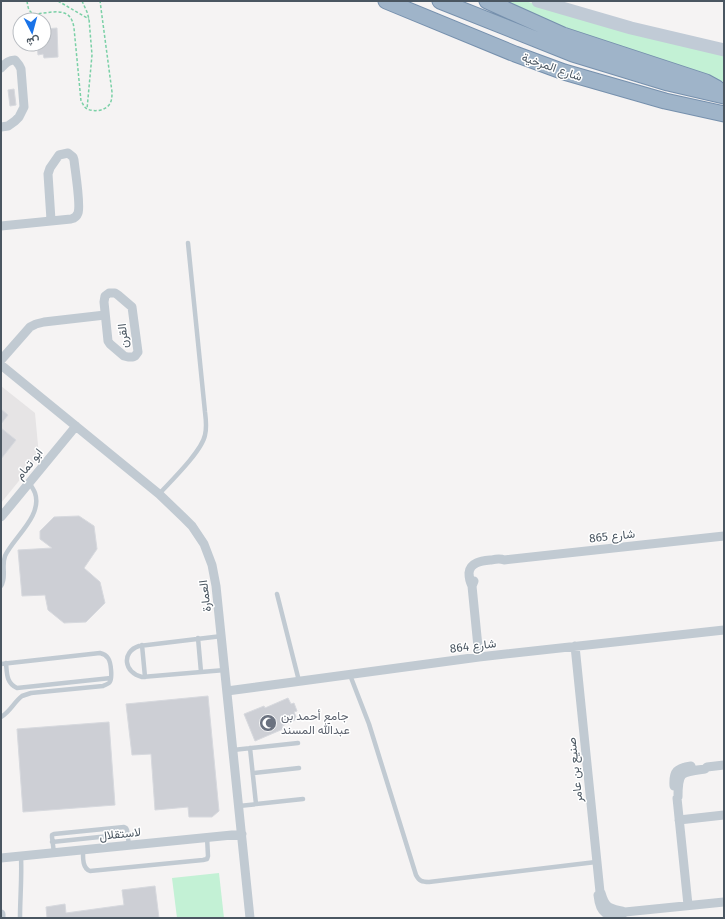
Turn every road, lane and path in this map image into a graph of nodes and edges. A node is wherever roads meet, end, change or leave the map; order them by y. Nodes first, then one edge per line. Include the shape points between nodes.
1 (27, 1) edge
2 (58, 1) edge
3 (82, 1) edge
4 (100, 1) edge
5 (386, 1) edge
6 (440, 1) edge
7 (487, 1) edge
8 (538, 1) edge
9 (567, 6) edge
10 (89, 19) junction
11 (724, 50) edge
12 (1, 68) edge
13 (724, 95) edge
14 (87, 109) junction
15 (724, 114) edge
16 (1, 127) edge
17 (51, 220) junction
18 (1, 226) edge
19 (188, 243) dead end
20 (105, 315) junction
21 (1, 360) edge
22 (1, 364) edge
23 (76, 426) junction
24 (29, 482) junction
25 (158, 494) junction
26 (1, 517) edge
27 (724, 536) edge
28 (1, 586) edge
29 (277, 594) dead end
30 (724, 630) edge
31 (222, 636) junction
32 (198, 638) junction
33 (142, 645) junction
34 (575, 646) junction
35 (479, 657) junction
36 (4, 664) edge
37 (225, 670) junction
38 (201, 672) junction
39 (350, 675) junction
40 (145, 677) junction
41 (111, 678) junction
42 (300, 681) junction
43 (20, 688) junction
44 (227, 692) junction
45 (21, 697) junction
46 (1, 717) edge
47 (298, 743) dead end
48 (250, 748) junction
49 (233, 750) junction
50 (724, 765) edge
51 (299, 768) dead end
52 (253, 773) junction
53 (303, 799) dead end
54 (256, 804) junction
55 (239, 806) junction
56 (724, 815) edge
57 (679, 820) junction
58 (128, 834) junction
59 (242, 834) junction
60 (207, 837) junction
61 (52, 842) junction
62 (129, 845) junction
63 (83, 850) junction
64 (54, 853) junction
65 (21, 856) junction
66 (1, 858) edge
67 (596, 862) junction
68 (724, 902) edge
69 (688, 905) junction
70 (1, 914) edge
71 (1, 918) edge
72 (20, 918) edge
73 (250, 918) edge

1 - 14 path via 31,13 67,13 73,22 81,101
2 - 10 path
3 - 10 path
4 - 14 path via 112,99 109,105 100,110
5 - 15 highway, شارع المرخية via 564,72 665,101
6 - 13 highway, شارع المرخية via 573,54 668,83
7 - 13 highway via 563,35 706,82 720,89
8 - 9 main road
9 - 11 main road via 631,28
10 - 14 path via 92,55
12 - 16 street via 10,61 15,60 19,64 24,107 15,121
17 - 17 street via 74,218 79,212 74,160 68,153 59,154 48,170
17 - 18 street
19 - 25 lane via 205,412 205,435 193,456
20 - 20 street, القرن via 110,344 124,356 135,356 138,352 132,307 115,293 109,293 104,299
20 - 21 street, القرن via 36,324 26,331
22 - 23 street, العمارة
23 - 24 street, ابو تمام
23 - 25 street, العمارة
24 - 26 street, ابو تمام
24 - 28 lane via 35,494 35,510 5,557 4,579
25 - 31 street, العمارة via 192,526 209,554 215,576
27 - 35 street, شارع 865 via 504,560 480,567 475,573 472,586
29 - 42 lane
30 - 34 street, شارع 864
31 - 32 lane
31 - 37 street, العمارة
32 - 33 lane
32 - 38 lane
33 - 40 lane
33 - 40 lane via 130,651 127,664 132,673
34 - 35 street, شارع 864
34 - 67 street, صنيع بن عامر
35 - 39 street, شارع 864
36 - 41 lane via 100,653 110,661
36 - 43 lane via 9,682
37 - 38 lane
37 - 44 street, العمارة
38 - 40 lane
39 - 42 street, شارع 864
39 - 67 lane via 369,724 419,879 428,882
41 - 43 lane
41 - 45 lane via 108,684 103,686 31,693
42 - 44 street, شارع 864
43 - 45 lane
44 - 49 street, العمارة
45 - 46 lane via 10,711
47 - 48 lane
48 - 49 lane
48 - 52 lane
49 - 55 street, العمارة
50 - 57 street via 683,767 674,773
51 - 52 lane
52 - 54 lane
53 - 54 lane
54 - 55 lane
55 - 59 street, العمارة
56 - 57 street
57 - 69 street
58 - 61 lane
58 - 61 lane via 127,828 124,827 54,834
58 - 62 lane
59 - 60 street, لاستقلال
59 - 73 street, العمارة
60 - 62 street, لاستقلال
60 - 63 lane via 208,856 203,860 90,871 85,868
61 - 64 lane
62 - 63 street, لاستقلال
63 - 64 street, لاستقلال
64 - 65 street, لاستقلال
65 - 66 street, لاستقلال
65 - 72 lane
67 - 69 street, صنيع بن عامر via 600,892 606,904 613,909 624,912
68 - 69 street, صنيع بن عامر
70 - 71 street

